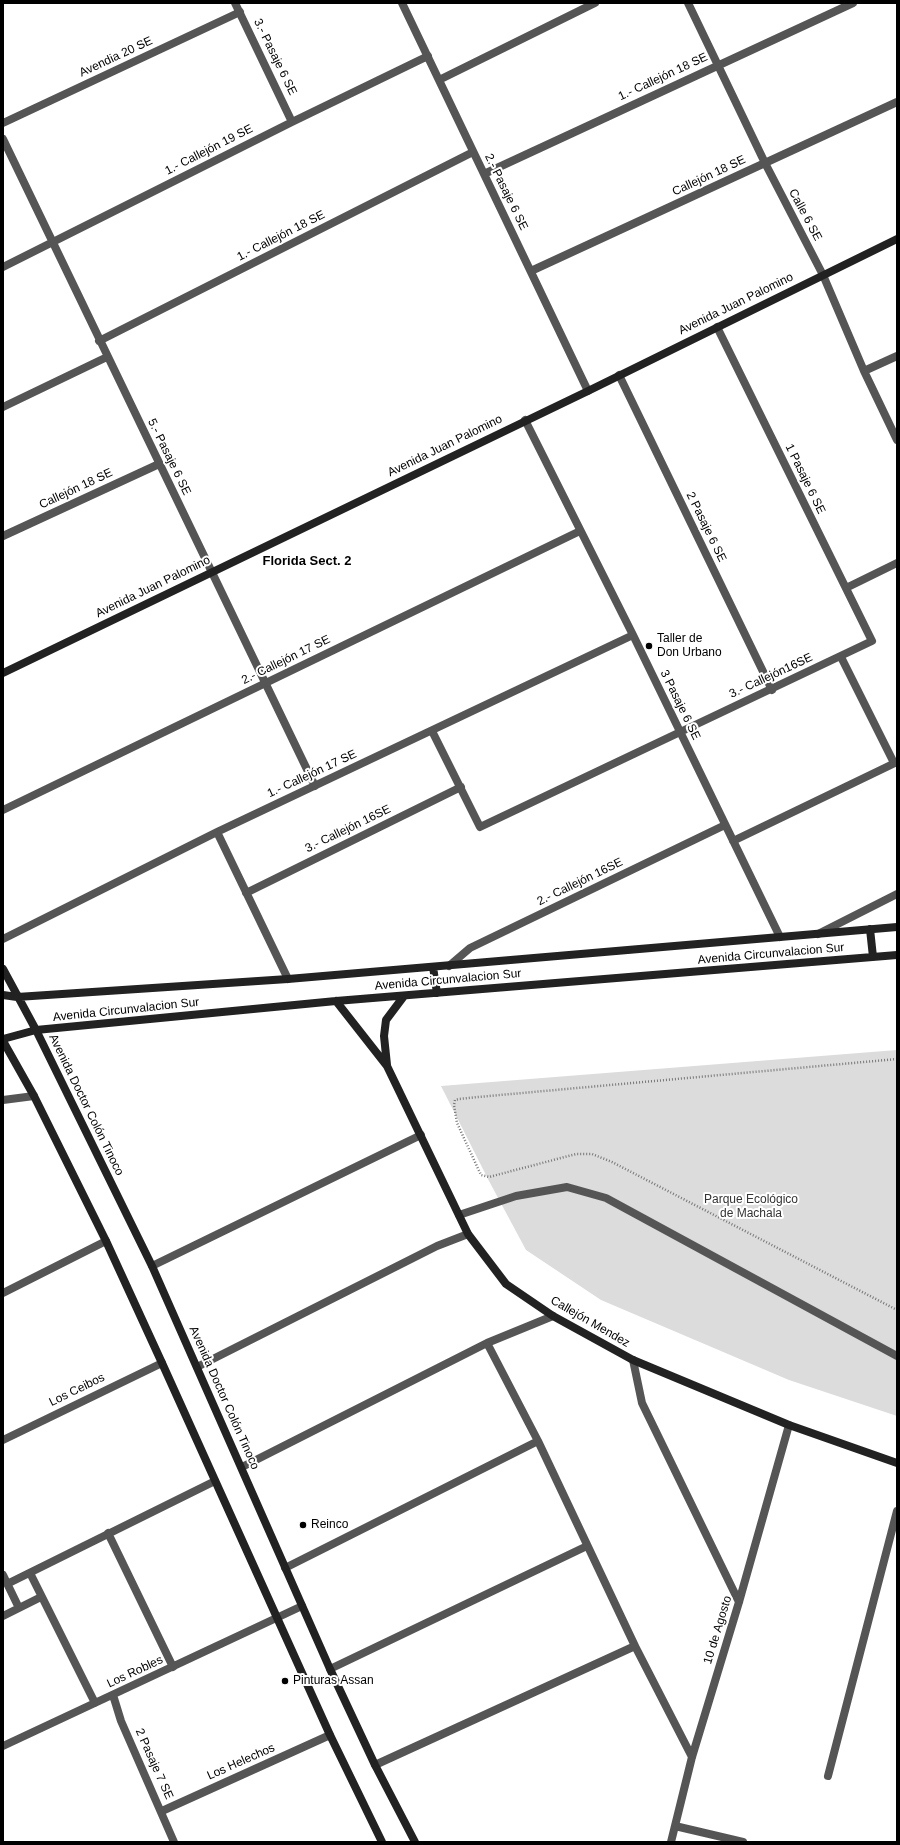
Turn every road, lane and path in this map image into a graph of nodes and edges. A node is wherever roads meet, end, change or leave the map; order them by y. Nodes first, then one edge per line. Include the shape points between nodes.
1 (235, 3) edge
2 (402, 3) edge
3 (595, 3) edge
4 (688, 3) edge
5 (853, 3) edge
6 (240, 12) junction
7 (428, 56) junction
8 (718, 65) junction
9 (439, 80) junction
10 (897, 102) edge
11 (292, 122) junction
12 (3, 123) edge
13 (3, 140) edge
14 (473, 152) junction
15 (765, 163) junction
16 (484, 174) junction
17 (897, 239) edge
18 (51, 242) junction
19 (3, 266) edge
20 (531, 271) junction
21 (823, 275) junction
22 (716, 327) junction
23 (100, 341) junction
24 (897, 356) edge
25 (107, 357) junction
26 (864, 371) junction
27 (619, 374) junction
28 (588, 391) junction
29 (3, 407) edge
30 (525, 420) junction
31 (897, 440) edge
32 (159, 464) junction
33 (580, 531) junction
34 (3, 536) edge
35 (897, 562) edge
36 (211, 572) junction
37 (846, 588) junction
38 (633, 635) junction
39 (872, 641) joint
40 (841, 657) junction
41 (3, 674) edge
42 (266, 683) junction
43 (772, 690) junction
44 (432, 730) junction
45 (680, 731) junction
46 (895, 762) edge
47 (315, 786) junction
48 (460, 787) junction
49 (3, 810) edge
50 (725, 825) junction
51 (217, 832) junction
52 (733, 841) junction
53 (246, 893) junction
54 (897, 894) edge
55 (897, 927) edge
56 (870, 930) junction
57 (818, 934) junction
58 (780, 937) junction
59 (3, 939) edge
60 (897, 955) edge
61 (873, 957) junction
62 (449, 966) junction
63 (433, 967) junction
64 (3, 969) edge
65 (288, 979) junction
66 (437, 993) junction
67 (3, 995) edge
68 (404, 996) junction
69 (17, 997) junction
70 (336, 1001) junction
71 (36, 1030) junction
72 (3, 1040) edge
73 (897, 1059) edge
74 (387, 1066) junction
75 (34, 1096) junction
76 (3, 1100) edge
77 (421, 1135) junction
78 (459, 1215) junction
79 (468, 1234) junction
80 (106, 1242) junction
81 (152, 1266) junction
82 (3, 1293) edge
83 (897, 1310) edge
84 (553, 1316) junction
85 (487, 1343) junction
86 (897, 1356) edge
87 (633, 1360) junction
88 (162, 1363) junction
89 (197, 1367) junction
90 (789, 1425) junction
91 (3, 1440) edge
92 (538, 1441) junction
93 (897, 1463) edge
94 (242, 1467) junction
95 (215, 1481) junction
96 (897, 1511) edge
97 (108, 1533) junction
98 (586, 1546) junction
99 (285, 1568) junction
100 (30, 1573) junction
101 (3, 1576) edge
102 (7, 1584) junction
103 (41, 1597) junction
104 (739, 1602) junction
105 (302, 1606) junction
106 (19, 1608) junction
107 (3, 1616) edge
108 (276, 1618) junction
109 (634, 1646) junction
110 (173, 1667) junction
111 (330, 1669) junction
112 (113, 1695) junction
113 (94, 1703) junction
114 (330, 1736) junction
115 (3, 1746) edge
116 (692, 1757) junction
117 (375, 1765) junction
118 (828, 1776) dead end
119 (162, 1811) junction
120 (675, 1826) junction
121 (174, 1842) edge
122 (382, 1842) edge
123 (415, 1842) edge
124 (671, 1842) edge
125 (742, 1842) edge

1 - 6 street, 3.- Pasaje 6 SE
2 - 7 street, 2.- Pasaje 6 SE
3 - 9 street
4 - 8 street, Calle 6 SE
5 - 8 street, 1.- Callejón 18 SE
6 - 11 street, 3.- Pasaje 6 SE
6 - 12 street, Avendia 20 SE
7 - 9 street, 2.- Pasaje 6 SE
7 - 11 street, 1.- Callejón 19 SE
8 - 15 street, Calle 6 SE
8 - 16 street, 1.- Callejón 18 SE
9 - 14 street, 2.- Pasaje 6 SE
10 - 15 street, Callejón 18 SE
11 - 18 street, 1.- Callejón 19 SE
13 - 18 street, 5.- Pasaje 6 SE
14 - 16 street, 2.- Pasaje 6 SE
14 - 23 street, 1.- Callejón 18 SE
15 - 20 street, Callejón 18 SE
15 - 21 street, Calle 6 SE
16 - 20 street, 2.- Pasaje 6 SE
17 - 21 main road, Avenida Juan Palomino
18 - 19 street, 1.- Callejón 19 SE
18 - 23 street, 5.- Pasaje 6 SE
20 - 28 street, 2.- Pasaje 6 SE
21 - 22 main road, Avenida Juan Palomino
21 - 26 street, Calle 6 SE
22 - 27 main road, Avenida Juan Palomino
22 - 37 street, 1 Pasaje 6 SE
23 - 25 street, 5.- Pasaje 6 SE
24 - 26 street
25 - 29 street
25 - 32 street, 5.- Pasaje 6 SE
26 - 31 street, Calle 6 SE
27 - 28 main road, Avenida Juan Palomino
27 - 43 street, 2 Pasaje 6 SE
28 - 30 main road, Avenida Juan Palomino
30 - 33 street, 3 Pasaje 6 SE
30 - 36 main road, Avenida Juan Palomino
32 - 34 street, Callejón 18 SE
32 - 36 street, 5.- Pasaje 6 SE
33 - 38 street, 3 Pasaje 6 SE
33 - 42 street, 2.- Callejón 17 SE
35 - 37 street
36 - 41 main road, Avenida Juan Palomino
36 - 42 street, 5.- Pasaje 6 SE
37 - 39 street, 1 Pasaje 6 SE
38 - 44 street, 1.- Callejón 17 SE
38 - 45 street, 3 Pasaje 6 SE
39 - 40 street, 3.- Callejón16SE
40 - 43 street, 3.- Callejón16SE
40 - 46 street
42 - 47 street, 5.- Pasaje 6 SE
42 - 49 street, 2.- Callejón 17 SE
43 - 45 street, 3.- Callejón16SE
44 - 47 street, 1.- Callejón 17 SE
44 - 48 street
45 - 48 street via 480,827
45 - 50 street, 3 Pasaje 6 SE
46 - 52 street
47 - 51 street, 1.- Callejón 17 SE
48 - 53 street, 3.- Callejón 16SE
50 - 52 street, 3 Pasaje 6 SE
50 - 62 street, 2.- Callejón 16SE via 470,948
51 - 53 street
51 - 59 street, 1.- Callejón 17 SE
52 - 58 street, 3 Pasaje 6 SE
53 - 65 street
54 - 57 street
55 - 56 main road, Avenida Circunvalacion Sur
56 - 57 main road, Avenida Circunvalacion Sur
56 - 61 main road
57 - 58 main road, Avenida Circunvalacion Sur
58 - 62 main road, Avenida Circunvalacion Sur
60 - 61 main road, Avenida Circunvalacion Sur
61 - 66 main road, Avenida Circunvalacion Sur
62 - 63 main road, Avenida Circunvalacion Sur
63 - 65 main road, Avenida Circunvalacion Sur
63 - 66 main road
64 - 69 main road, Avenida Doctor Colón Tinoco
65 - 69 main road, Avenida Circunvalacion Sur
66 - 68 main road, Avenida Circunvalacion Sur
67 - 69 main road, Avenida Circunvalacion Sur
68 - 70 main road, Avenida Circunvalacion Sur
68 - 74 main road, Callejón Mendez via 386,1020 384,1036
69 - 71 main road, Avenida Doctor Colón Tinoco
70 - 71 main road, Avenida Circunvalacion Sur
70 - 74 main road, Callejón Mendez
71 - 72 main road, Avenida Circunvalacion Sur
71 - 81 main road, Avenida Doctor Colón Tinoco
72 - 75 main road
73 - 83 path via 478,1097 455,1100 454,1104 457,1122 481,1175 489,1177 576,1154 592,1154
74 - 77 main road, Callejón Mendez
75 - 76 street
75 - 80 main road
77 - 78 main road, Callejón Mendez
77 - 81 street
78 - 79 main road, Callejón Mendez
78 - 86 street via 516,1196 567,1187 606,1198
79 - 84 main road, Callejón Mendez via 506,1284
79 - 89 street via 437,1246
80 - 82 street
80 - 88 main road
81 - 89 main road, Avenida Doctor Colón Tinoco
84 - 85 street
84 - 87 main road, Callejón Mendez
85 - 92 street
85 - 94 street
87 - 90 main road, Callejón Mendez
87 - 104 street via 642,1403
88 - 91 street, Los Ceibos
88 - 95 main road
89 - 94 main road, Avenida Doctor Colón Tinoco
90 - 93 main road, Callejón Mendez
90 - 104 street, 10 de Agosto
92 - 98 street
92 - 99 street
94 - 99 main road, Avenida Doctor Colón Tinoco
95 - 97 street
95 - 108 main road
96 - 118 street
97 - 100 street
97 - 110 street
98 - 109 street
98 - 111 street
99 - 105 main road, Avenida Doctor Colón Tinoco
100 - 102 street
100 - 103 street
101 - 102 street
102 - 106 street
103 - 106 street
103 - 113 street
104 - 116 street, 10 de Agosto
105 - 108 street, Los Robles
105 - 111 main road, Avenida Doctor Colón Tinoco
106 - 107 street
108 - 110 street, Los Robles
108 - 114 main road
109 - 116 street
109 - 117 street
110 - 112 street, Los Robles
111 - 117 main road, Avenida Doctor Colón Tinoco
112 - 113 street, Los Robles
112 - 119 street, 2 Pasaje 7 SE via 121,1721
113 - 115 street, Los Robles
114 - 119 street, Los Helechos
114 - 122 main road
116 - 120 street, 10 de Agosto
117 - 123 main road, Avenida Doctor Colón Tinoco
119 - 121 street, 2 Pasaje 7 SE
120 - 124 street, 10 de Agosto
120 - 125 street

